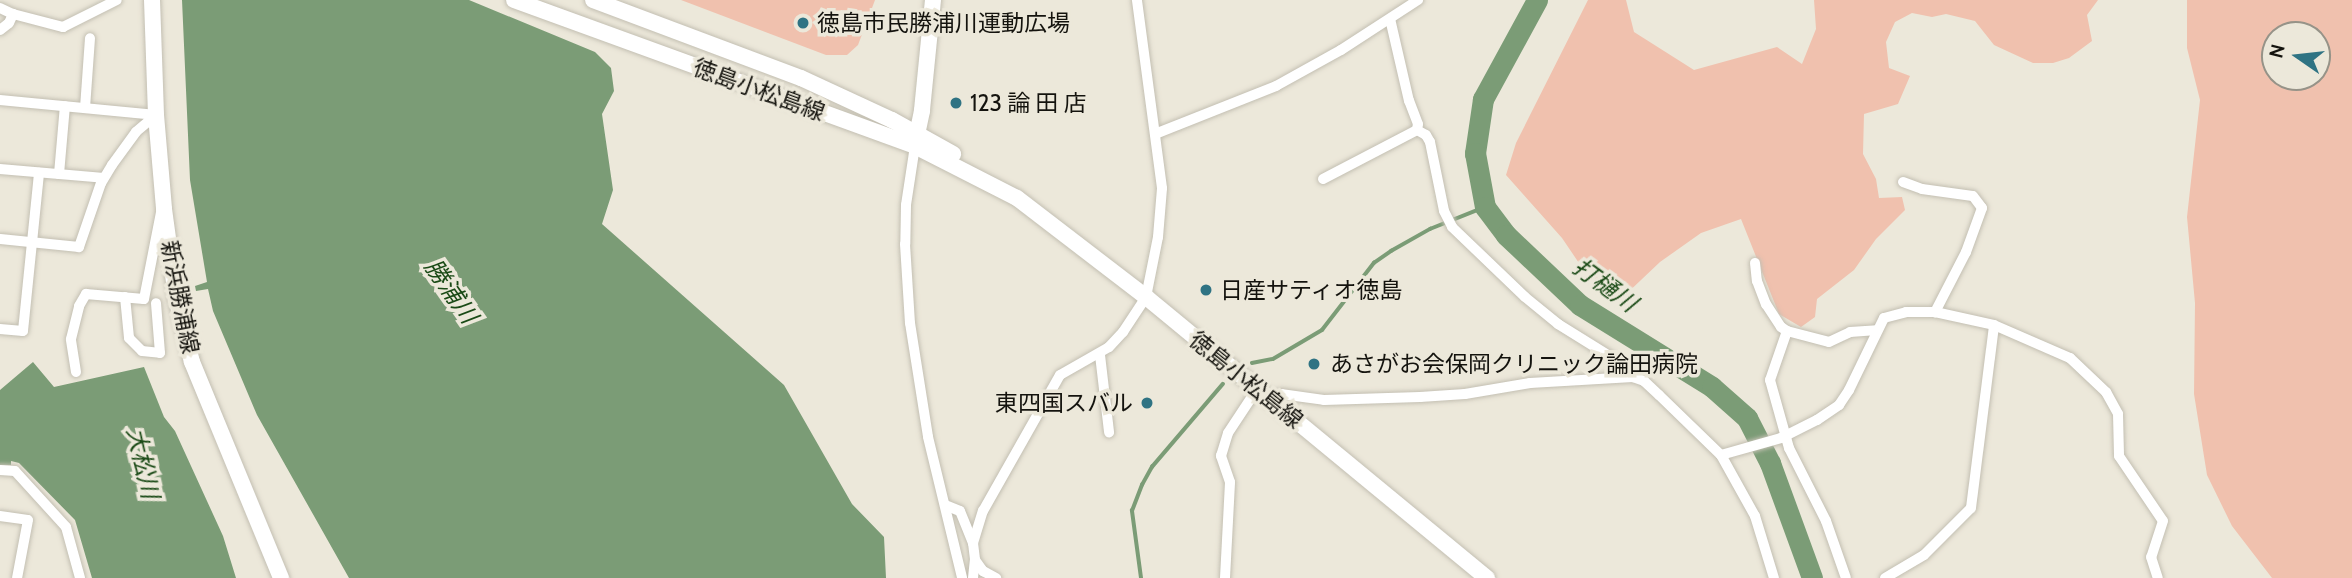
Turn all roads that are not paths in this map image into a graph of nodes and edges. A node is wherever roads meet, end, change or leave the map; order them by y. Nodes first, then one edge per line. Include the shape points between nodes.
1 (117, 0) edge
2 (152, 0) edge
3 (514, 0) edge
4 (593, 0) edge
5 (933, 0) edge
6 (1137, 0) edge
7 (1418, 0) edge
8 (0, 8) edge
9 (13, 14) junction
10 (1390, 19) junction
11 (0, 30) edge
12 (90, 38) dead end
13 (0, 100) edge
14 (65, 106) junction
15 (85, 108) junction
16 (156, 115) junction
17 (1417, 130) junction
18 (1155, 134) junction
19 (916, 140) junction
20 (0, 169) edge
21 (39, 173) junction
22 (59, 174) junction
23 (104, 178) junction
24 (1323, 179) dead end
25 (1903, 182) dead end
26 (163, 202) junction
27 (0, 239) edge
28 (31, 242) junction
29 (1755, 263) dead end
30 (176, 296) junction
31 (125, 297) junction
32 (1146, 297) junction
33 (144, 299) junction
34 (156, 303) junction
35 (1935, 312) junction
36 (1994, 325) junction
37 (0, 330) edge
38 (1877, 330) junction
39 (1787, 331) junction
40 (1100, 355) junction
41 (76, 372) dead end
42 (1633, 377) junction
43 (1262, 394) junction
44 (1109, 432) dead end
45 (1783, 437) junction
46 (1724, 455) junction
47 (0, 470) edge
48 (945, 505) junction
49 (0, 516) edge
50 (973, 543) junction
51 (975, 561) junction
52 (78, 576) edge
53 (17, 578) edge
54 (281, 578) edge
55 (962, 578) edge
56 (973, 578) edge
57 (996, 578) edge
58 (1225, 578) edge
59 (1487, 578) edge
60 (1774, 578) edge
61 (1846, 578) edge
62 (1885, 578) edge
63 (2158, 578) edge

1 - 9 street via 63,27
2 - 16 main road, 新浜勝浦線
3 - 19 main road, 徳島小松島線 via 884,136
4 - 19 main road, 徳島小松島線 via 801,78 892,120
5 - 19 main road
6 - 18 street
7 - 10 street
8 - 9 street
9 - 11 street
10 - 17 street
10 - 18 street via 1276,86
12 - 15 street
13 - 14 street
14 - 15 street
14 - 22 street
15 - 16 street
16 - 23 street via 136,132
16 - 26 main road, 新浜勝浦線
17 - 24 street
17 - 42 street via 1430,142 1444,211 1452,227 1525,298 1619,362
18 - 32 street via 1161,203
19 - 32 main road, 徳島小松島線 via 1037,212
19 - 48 street via 905,231 910,323 928,437
20 - 21 street
21 - 22 street
21 - 28 street
22 - 23 street
23 - 28 street via 79,247
25 - 35 street via 1973,196 1982,208 1966,252
26 - 30 main road, 新浜勝浦線
26 - 33 street
27 - 28 street
28 - 37 street via 23,331
29 - 39 street via 1756,281 1766,304
30 - 34 street
30 - 54 main road, 新浜勝浦線 via 192,362
31 - 33 street
31 - 34 street via 129,338 142,351 160,354
31 - 41 street via 86,294 82,300 71,339
32 - 40 street via 1123,332
32 - 43 main road, 徳島小松島線
33 - 34 street
35 - 36 street
35 - 38 street via 1891,315
36 - 62 street via 1971,508 1924,555
36 - 63 street via 2070,358 2113,402 2118,414 2119,456 2163,521 2151,557
38 - 39 street via 1850,332 1829,342
38 - 45 street via 1839,405
39 - 45 street via 1770,380
40 - 44 street
40 - 50 street via 1068,369 1046,395 983,511
42 - 43 street via 1530,383 1420,397 1324,400
42 - 46 street
43 - 58 street via 1228,433 1221,456 1230,482
43 - 59 main road, 徳島小松島線
45 - 46 street
45 - 61 street via 1826,521
46 - 60 street via 1755,516
47 - 52 street via 15,471 66,527
48 - 50 street via 960,511
48 - 55 street
49 - 53 street via 28,520
50 - 51 street
51 - 56 street
51 - 57 street

